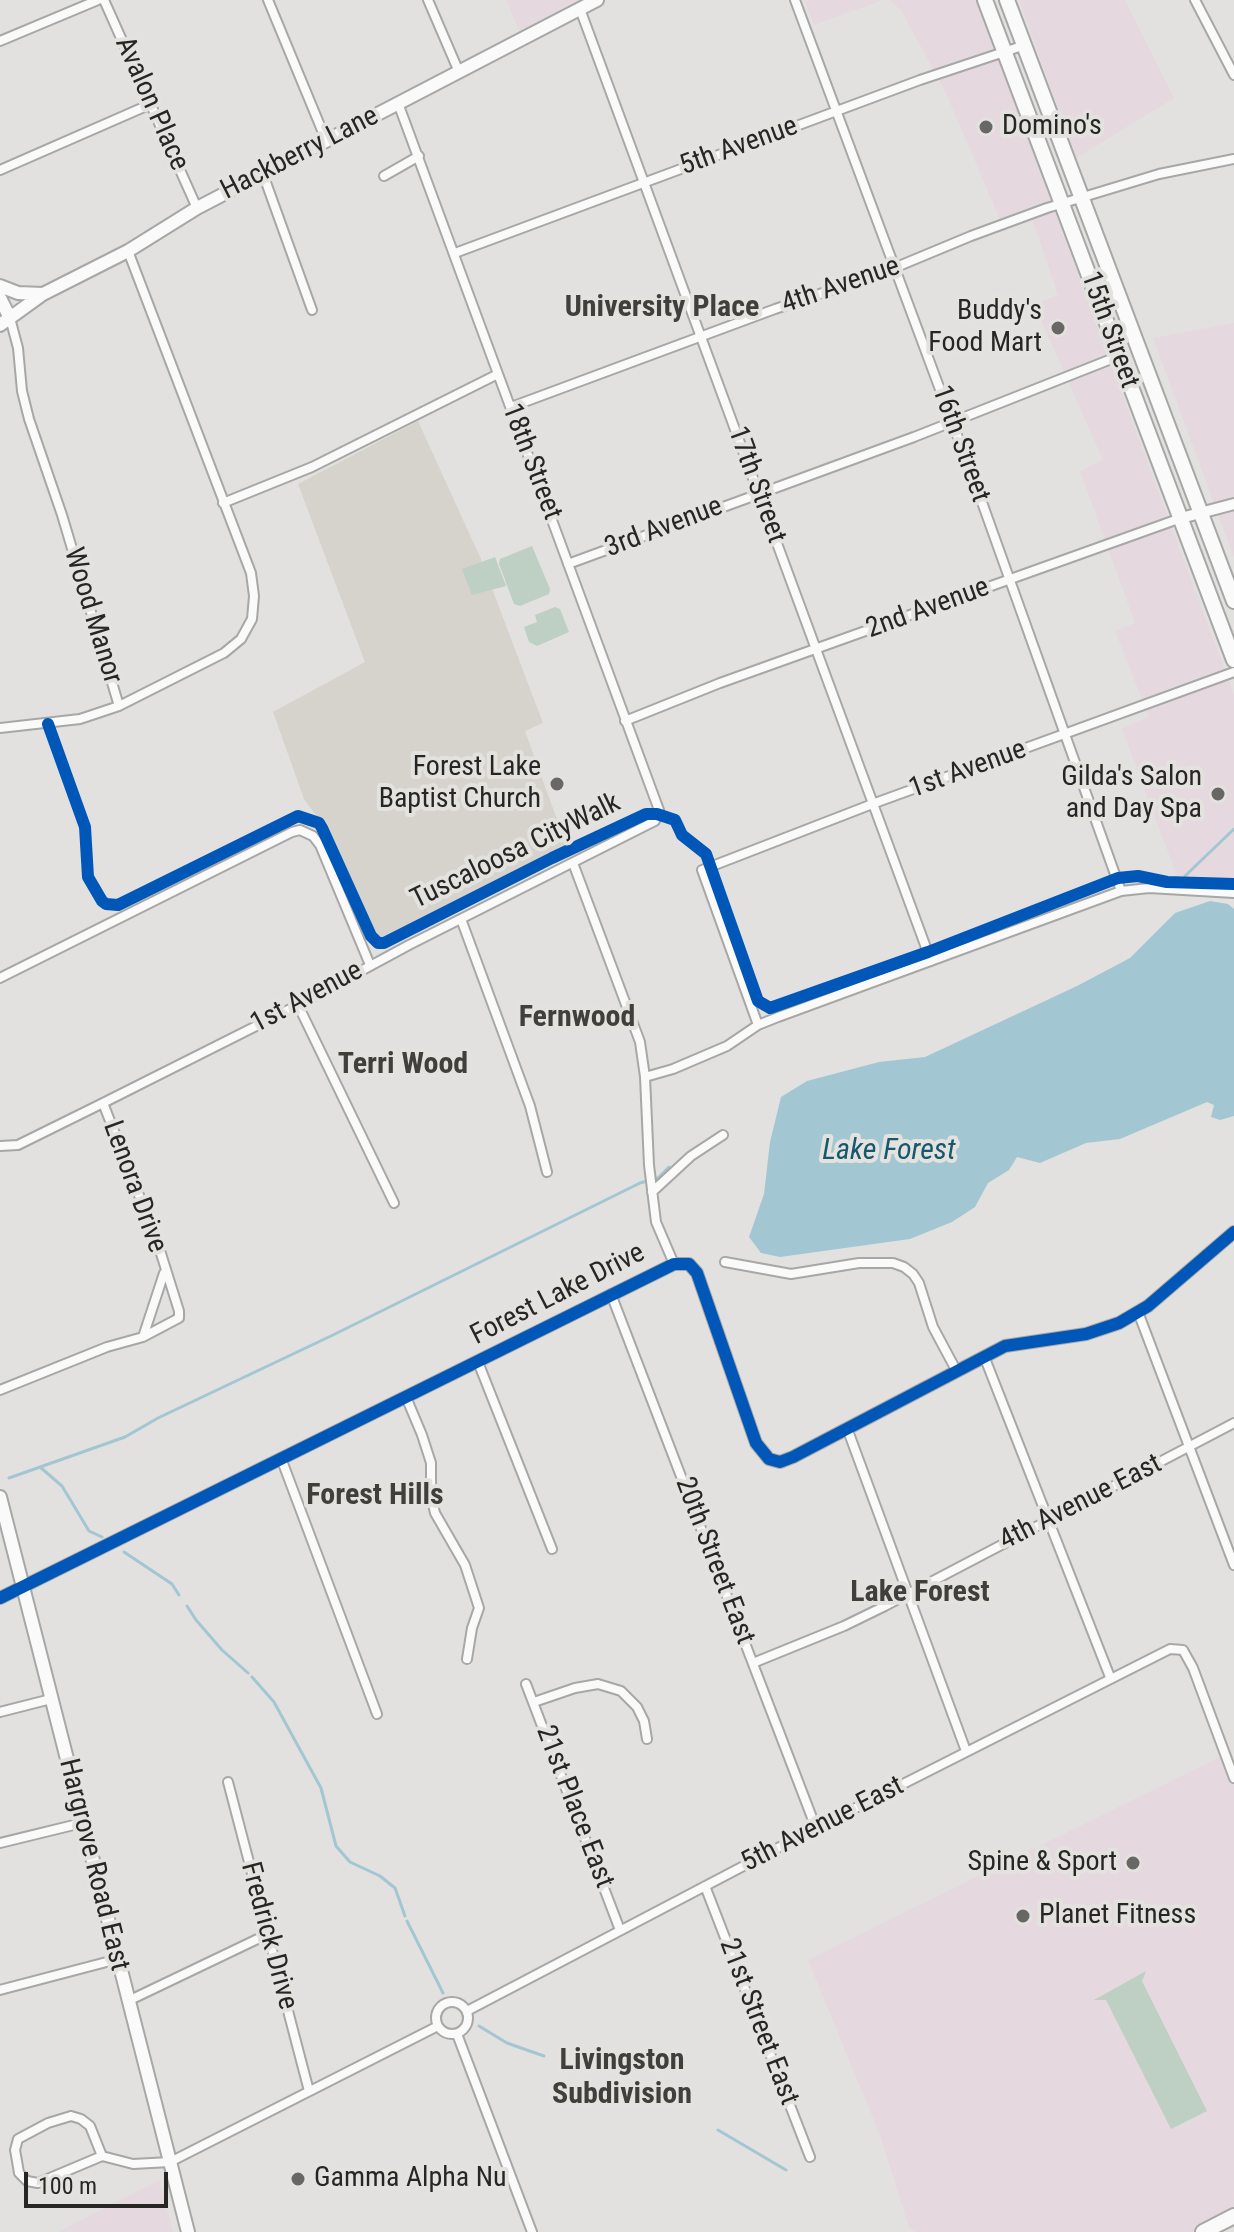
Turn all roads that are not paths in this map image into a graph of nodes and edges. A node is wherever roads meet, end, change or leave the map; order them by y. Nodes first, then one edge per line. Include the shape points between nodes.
1 (98, 0) edge
2 (104, 0) edge
3 (268, 0) edge
4 (428, 0) edge
5 (795, 0) edge
6 (985, 0) edge
7 (1007, 0) edge
8 (1195, 0) edge
9 (595, 1) edge
10 (580, 9) junction
11 (0, 41) edge
12 (1025, 45) junction
13 (1005, 52) junction
14 (459, 72) junction
15 (1234, 75) edge
16 (398, 103) junction
17 (151, 104) junction
18 (838, 111) junction
19 (326, 140) junction
20 (419, 156) junction
21 (1234, 159) edge
22 (0, 170) edge
23 (263, 174) junction
24 (384, 176) dead end
25 (645, 183) junction
26 (1082, 197) junction
27 (1062, 203) junction
28 (197, 208) junction
29 (128, 251) junction
30 (455, 253) junction
31 (895, 267) junction
32 (0, 286) edge
33 (43, 294) junction
34 (0, 298) edge
35 (312, 310) dead end
36 (5, 321) edge
37 (702, 336) junction
38 (1119, 356) junction
39 (498, 374) junction
40 (511, 407) junction
41 (952, 422) junction
42 (758, 492) junction
43 (223, 503) junction
44 (1234, 504) edge
45 (1200, 511) junction
46 (1181, 518) junction
47 (568, 564) junction
48 (1010, 579) junction
49 (1234, 601) edge
50 (817, 650) junction
51 (1234, 660) edge
52 (1234, 672) edge
53 (119, 706) junction
54 (625, 721) junction
55 (0, 728) edge
56 (1065, 735) junction
57 (875, 803) junction
58 (655, 821) joint
59 (573, 863) junction
60 (1121, 891) junction
61 (1234, 893) edge
62 (461, 919) junction
63 (931, 961) junction
64 (370, 965) junction
65 (0, 978) edge
66 (298, 1005) junction
67 (758, 1025) junction
68 (645, 1077) junction
69 (103, 1103) junction
70 (723, 1135) dead end
71 (0, 1146) edge
72 (547, 1172) dead end
73 (652, 1192) junction
74 (394, 1203) dead end
75 (1234, 1232) edge
76 (725, 1262) dead end
77 (674, 1264) junction
78 (165, 1271) junction
79 (611, 1294) junction
80 (1138, 1312) junction
81 (143, 1337) junction
82 (984, 1356) junction
83 (478, 1362) junction
84 (956, 1370) junction
85 (0, 1390) edge
86 (406, 1397) junction
87 (1234, 1423) edge
88 (847, 1428) junction
89 (1189, 1446) junction
90 (281, 1458) junction
91 (0, 1497) edge
92 (1048, 1519) junction
93 (552, 1549) dead end
94 (1234, 1565) edge
95 (22, 1587) junction
96 (907, 1593) junction
97 (0, 1598) edge
98 (467, 1659) dead end
99 (753, 1663) junction
100 (1110, 1677) junction
101 (526, 1684) dead end
102 (51, 1699) junction
103 (534, 1702) junction
104 (0, 1712) edge
105 (377, 1714) dead end
106 (647, 1739) dead end
107 (966, 1751) junction
108 (1234, 1778) edge
109 (228, 1782) dead end
110 (82, 1823) junction
111 (816, 1828) junction
112 (0, 1843) edge
113 (705, 1886) junction
114 (620, 1930) junction
115 (268, 1934) junction
116 (118, 1959) junction
117 (0, 1990) edge
118 (128, 2001) junction
119 (467, 2011) junction
120 (438, 2026) junction
121 (457, 2034) junction
122 (309, 2091) junction
123 (102, 2156) junction
124 (810, 2157) dead end
125 (170, 2162) junction
126 (1234, 2216) edge
127 (529, 2231) edge
128 (188, 2232) edge
129 (1203, 2232) edge

1 - 11 street
2 - 17 street, Avalon Place
3 - 19 street
4 - 14 street
5 - 18 street, 16th Street
6 - 13 main road, 15th Street
7 - 12 main road, 15th Street
8 - 15 street
9 - 10 main road, Hackberry Lane
10 - 14 main road, Hackberry Lane
10 - 25 street, 17th Street
12 - 13 street, 5th Avenue
12 - 26 main road, 15th Street
13 - 18 street, 5th Avenue
13 - 27 main road, 15th Street
14 - 16 main road, Hackberry Lane
16 - 19 main road, Hackberry Lane
16 - 20 street, 18th Street
17 - 22 street
17 - 28 street, Avalon Place
18 - 25 street, 5th Avenue
18 - 31 street, 16th Street
19 - 23 main road, Hackberry Lane
20 - 24 street
20 - 30 street, 18th Street
21 - 26 street, 4th Avenue
23 - 28 main road, Hackberry Lane
23 - 35 street
25 - 30 street, 5th Avenue
25 - 37 street, 17th Street
26 - 27 street, 4th Avenue
26 - 45 main road, 15th Street
27 - 31 street, 4th Avenue
27 - 38 main road, 15th Street
28 - 29 main road, Hackberry Lane
29 - 33 main road, Hackberry Lane
29 - 43 street, Wood Manor
30 - 39 street, 18th Street
31 - 37 street, 4th Avenue
31 - 41 street, 16th Street
32 - 33 main road
33 - 36 main road, Hackberry Lane
34 - 36 main road
36 - 53 street, Wood Manor via 18,348 29,419
37 - 40 street, 4th Avenue
37 - 42 street, 17th Street
38 - 41 street, 3rd Avenue
38 - 46 main road, 15th Street
39 - 40 street, 18th Street
39 - 43 street via 312,467
40 - 47 street, 18th Street
41 - 42 street, 3rd Avenue
41 - 48 street, 16th Street
42 - 47 street, 3rd Avenue
42 - 50 street, 17th Street
43 - 53 street, Wood Manor via 253,584 248,629 224,653
44 - 45 street, 2nd Avenue
45 - 46 street, 2nd Avenue
45 - 49 main road, 15th Street
46 - 48 street, 2nd Avenue
46 - 51 main road, 15th Street
47 - 54 street, 18th Street
48 - 50 street, 2nd Avenue
48 - 56 street, 16th Street
50 - 54 street, 2nd Avenue
50 - 57 street, 17th Street
52 - 56 street, 1st Avenue
53 - 55 street via 80,719
54 - 58 street, 18th Street via 659,810
56 - 57 street, 1st Avenue
56 - 60 street, 16th Street
57 - 63 street, 17th Street
57 - 67 street, 1st Avenue via 702,870
58 - 59 street, 1st Avenue
59 - 62 street, 1st Avenue
59 - 68 street via 636,1031
60 - 61 street
60 - 63 street
62 - 64 street, 1st Avenue
62 - 72 street via 530,1106
63 - 67 street
64 - 65 street via 320,845 300,830
64 - 66 street, 1st Avenue
66 - 69 street, 1st Avenue
66 - 74 street
67 - 68 street via 727,1046
68 - 73 street
69 - 71 street, 1st Avenue via 18,1145
69 - 78 street, Lenora Drive
70 - 73 street
73 - 77 street via 656,1222
75 - 80 street, Forest Lake Drive
76 - 84 street via 791,1274 859,1263 904,1267 919,1283 933,1327
77 - 79 street, Forest Lake Drive
77 - 88 street, Forest Lake Drive via 689,1264 697,1273 761,1452 780,1462
78 - 81 street, Lenora Drive
78 - 81 street, Lenora Drive via 179,1318
79 - 83 street, Forest Lake Drive
79 - 99 street, 20th Street East
80 - 82 street, Forest Lake Drive via 1086,1334 1028,1341
80 - 89 street
81 - 85 street, Lenora Drive
82 - 84 street, Forest Lake Drive
82 - 92 street
83 - 86 street, Forest Lake Drive
83 - 93 street
84 - 88 street, Forest Lake Drive
86 - 90 street, Forest Lake Drive
86 - 98 street via 431,1463 435,1513 465,1565 479,1608
87 - 89 street, 4th Avenue East
88 - 96 street
89 - 92 street, 4th Avenue East
89 - 94 street
90 - 95 street, Forest Lake Drive
90 - 105 street
91 - 95 main road, Hargrove Road East
92 - 96 street, 4th Avenue East
92 - 100 street
95 - 97 street, Forest Lake Drive
95 - 102 main road, Hargrove Road East
96 - 99 street, 4th Avenue East
96 - 107 street
99 - 111 street, 20th Street East
100 - 107 street, 5th Avenue East
100 - 108 street, 5th Avenue East via 1170,1649 1183,1650
101 - 103 street, 21st Place East
102 - 104 street
102 - 110 main road, Hargrove Road East
103 - 106 street via 598,1684 621,1691 637,1707
103 - 114 street, 21st Place East
107 - 111 street, 5th Avenue East
109 - 115 street, Fredrick Drive
110 - 112 street
110 - 116 main road, Hargrove Road East
111 - 113 street, 5th Avenue East
113 - 114 street, 5th Avenue East
113 - 124 street, 21st Street East
114 - 119 street, 5th Avenue East
115 - 118 street
115 - 122 street, Fredrick Drive
116 - 117 street
116 - 118 main road, Hargrove Road East
118 - 125 main road, Hargrove Road East
119 - 120 street via 456,2002 444,2004 437,2014
119 - 121 street via 468,2022
120 - 121 street
120 - 122 street
121 - 127 street
122 - 125 street
123 - 123 street via 90,2126 71,2116 27,2133 15,2150 19,2173 38,2183
123 - 125 street via 133,2164
125 - 128 main road, Hargrove Road East
126 - 129 main road

